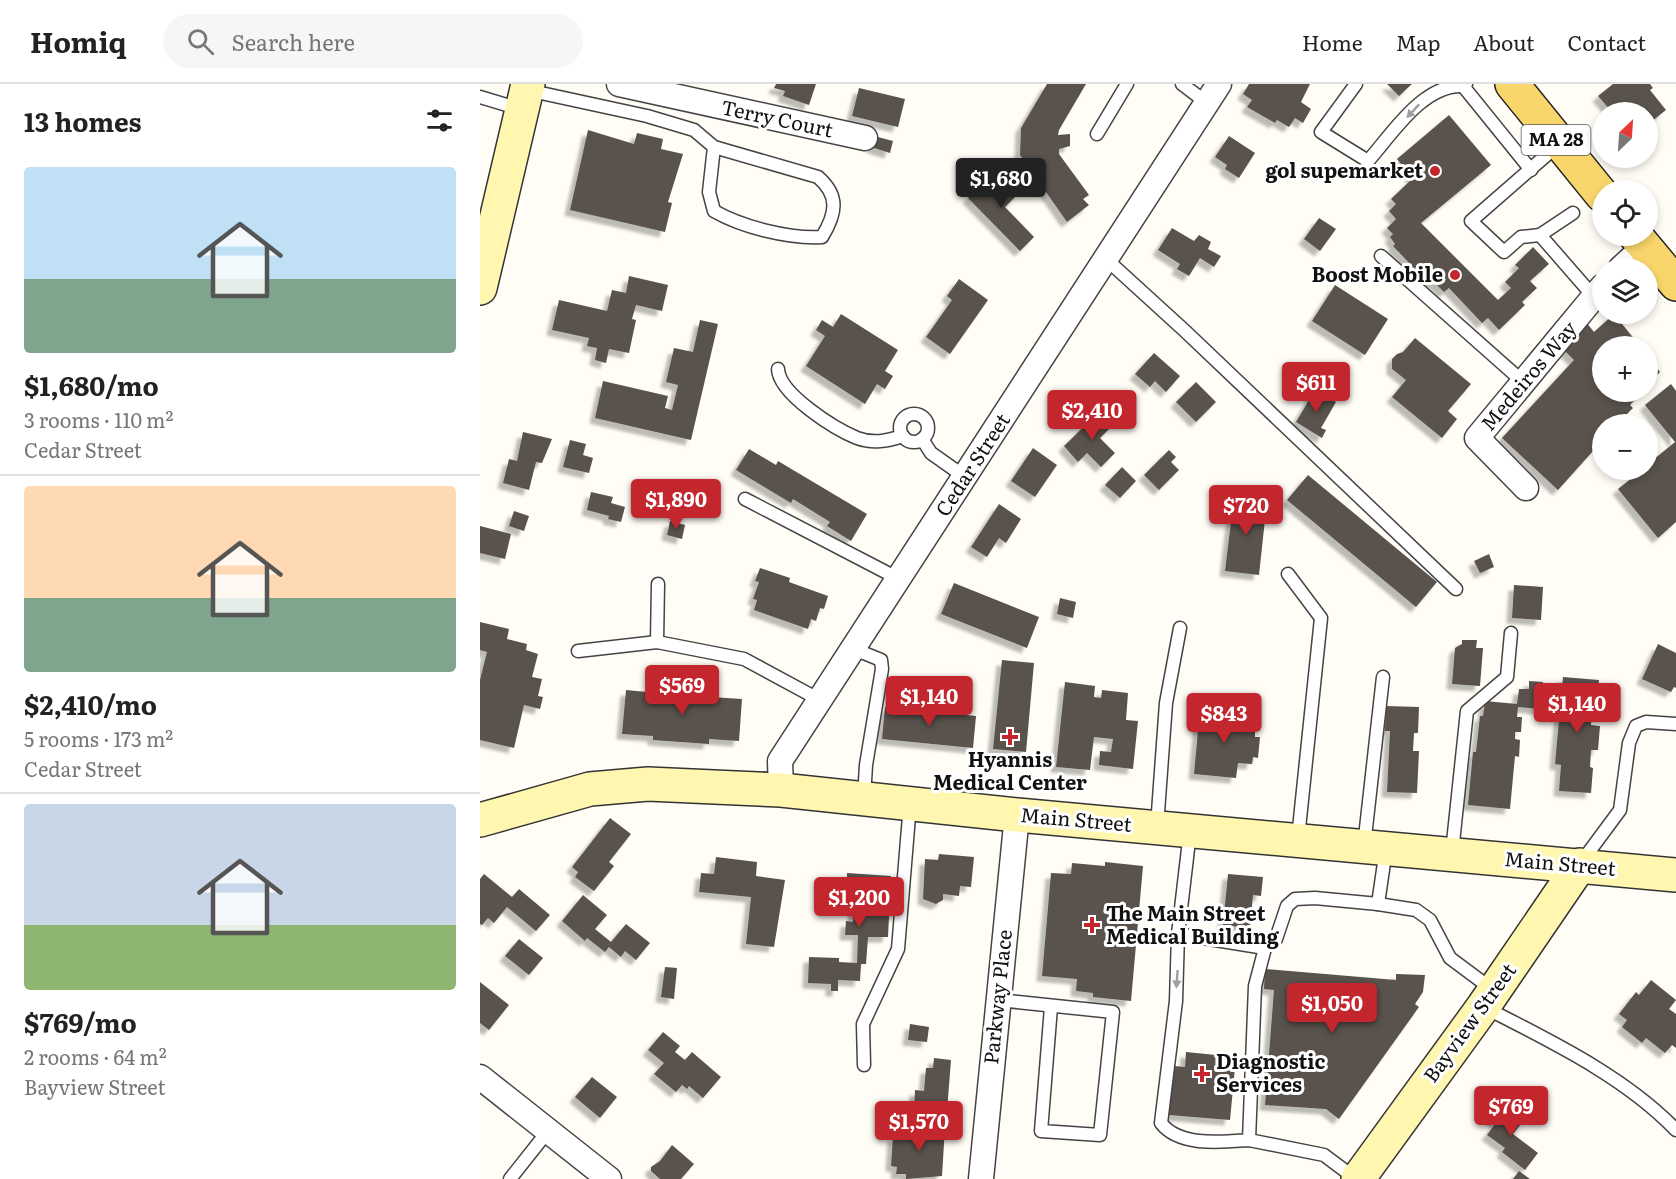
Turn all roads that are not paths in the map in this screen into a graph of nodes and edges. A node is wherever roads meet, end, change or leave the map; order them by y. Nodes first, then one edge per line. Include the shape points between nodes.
1 (619, 84) edge
2 (1127, 84) edge
3 (1182, 84) edge
4 (1356, 84) edge
5 (1512, 84) edge
6 (1464, 85) edge
7 (1213, 93) edge
8 (525, 95) edge
9 (480, 97) edge
10 (1097, 134) dead end
11 (865, 138) dead end
12 (1559, 144) junction
13 (714, 147) junction
14 (1531, 170) junction
15 (1592, 183) edge
16 (488, 212) edge
17 (1573, 213) dead end
18 (1540, 235) junction
19 (1644, 246) edge
20 (1381, 256) dead end
21 (1106, 259) junction
22 (1676, 284) edge
23 (1592, 286) edge
24 (480, 288) edge
25 (1592, 299) edge
26 (778, 369) dead end
27 (1522, 381) junction
28 (903, 436) junction
29 (922, 439) junction
30 (965, 477) junction
31 (1526, 488) dead end
32 (745, 499) dead end
33 (1288, 574) dead end
34 (899, 579) junction
35 (658, 584) dead end
36 (1456, 589) dead end
37 (1180, 628) dead end
38 (1511, 633) dead end
39 (657, 642) junction
40 (854, 649) junction
41 (578, 651) dead end
42 (1383, 677) dead end
43 (820, 700) junction
44 (1676, 724) edge
45 (781, 790) junction
46 (864, 798) junction
47 (910, 803) junction
48 (1017, 815) junction
49 (480, 819) edge
50 (1157, 827) junction
51 (1298, 839) junction
52 (1188, 844) junction
53 (1375, 847) junction
54 (1452, 854) junction
55 (1580, 865) junction
56 (1676, 875) edge
57 (1378, 904) junction
58 (1178, 934) junction
59 (1265, 948) junction
60 (1488, 999) junction
61 (998, 1000) junction
62 (1051, 1007) junction
63 (864, 1065) dead end
64 (480, 1077) edge
65 (1676, 1130) edge
66 (548, 1131) junction
67 (1249, 1140) junction
68 (510, 1179) edge
69 (609, 1179) edge
70 (981, 1179) edge
71 (1357, 1179) edge

1 - 11 street, Terry Court
2 - 10 lane
3 - 7 lane
6 -> 4 lane via 1449,85 1418,105 1368,161 1321,132
5 - 12 main road, MA 28
6 - 14 lane
7 - 21 street, Cedar Street
8 - 9 lane
8 - 13 lane via 665,122 694,130
8 - 16 main road
12 - 14 lane
12 - 15 main road, MA 28
13 - 13 lane via 818,177 830,187 834,202 831,222 822,237 808,238 734,222 714,211 709,192
14 - 18 lane via 1471,221 1504,252 1521,237
16 - 24 main road
17 - 18 lane
18 - 23 lane
19 - 22 main road
20 - 27 lane
21 - 30 street, Cedar Street
21 - 36 lane
25 - 27 street, Medeiros Way
26 - 28 lane via 779,378 798,401 857,438 885,441
27 - 31 street, Medeiros Way via 1477,438
28 - 29 lane via 914,441
28 - 29 lane via 900,427 904,419 916,415 926,423 927,432
29 - 30 lane via 931,453
30 - 34 street, Cedar Street
32 - 34 lane
33 - 51 lane via 1321,618
34 - 40 street, Cedar Street
35 - 39 lane
37 - 50 lane via 1166,703
38 - 54 lane via 1507,678 1467,711
39 - 41 lane
39 - 43 lane via 744,659
40 - 43 street, Cedar Street
40 - 46 lane via 881,660
42 - 53 lane
43 - 45 street, Cedar Street via 780,761
44 - 55 lane via 1646,722 1636,726 1629,743 1620,810
45 - 46 main road, Main Street
45 - 49 main road, Main Street via 648,784 590,789
46 - 47 main road, Main Street
47 - 48 main road, Main Street
47 - 63 lane via 898,949 863,1024
48 - 50 main road, Main Street
48 - 61 street, Parkway Place
50 - 52 main road, Main Street
51 - 52 main road, Main Street
51 - 53 main road, Main Street
52 - 58 lane
53 - 54 main road, Main Street
53 - 57 lane
54 - 55 main road, Main Street
55 - 56 main road, Main Street
55 - 60 main road, Bayview Street
57 - 59 lane via 1295,899 1287,906 1276,939
57 - 60 lane via 1416,910 1430,920 1449,958
58 - 59 lane
58 -> 67 lane via 1176,1001 1161,1124 1168,1134 1186,1139
59 - 67 lane via 1255,986
60 - 65 lane via 1532,1032 1635,1093
60 - 71 main road, Bayview Street
61 - 62 lane
61 - 70 street, Parkway Place
62 - 62 lane via 1113,1012 1100,1136 1041,1131
64 - 66 street
66 - 68 lane
66 - 69 street
67 - 71 lane via 1324,1155

